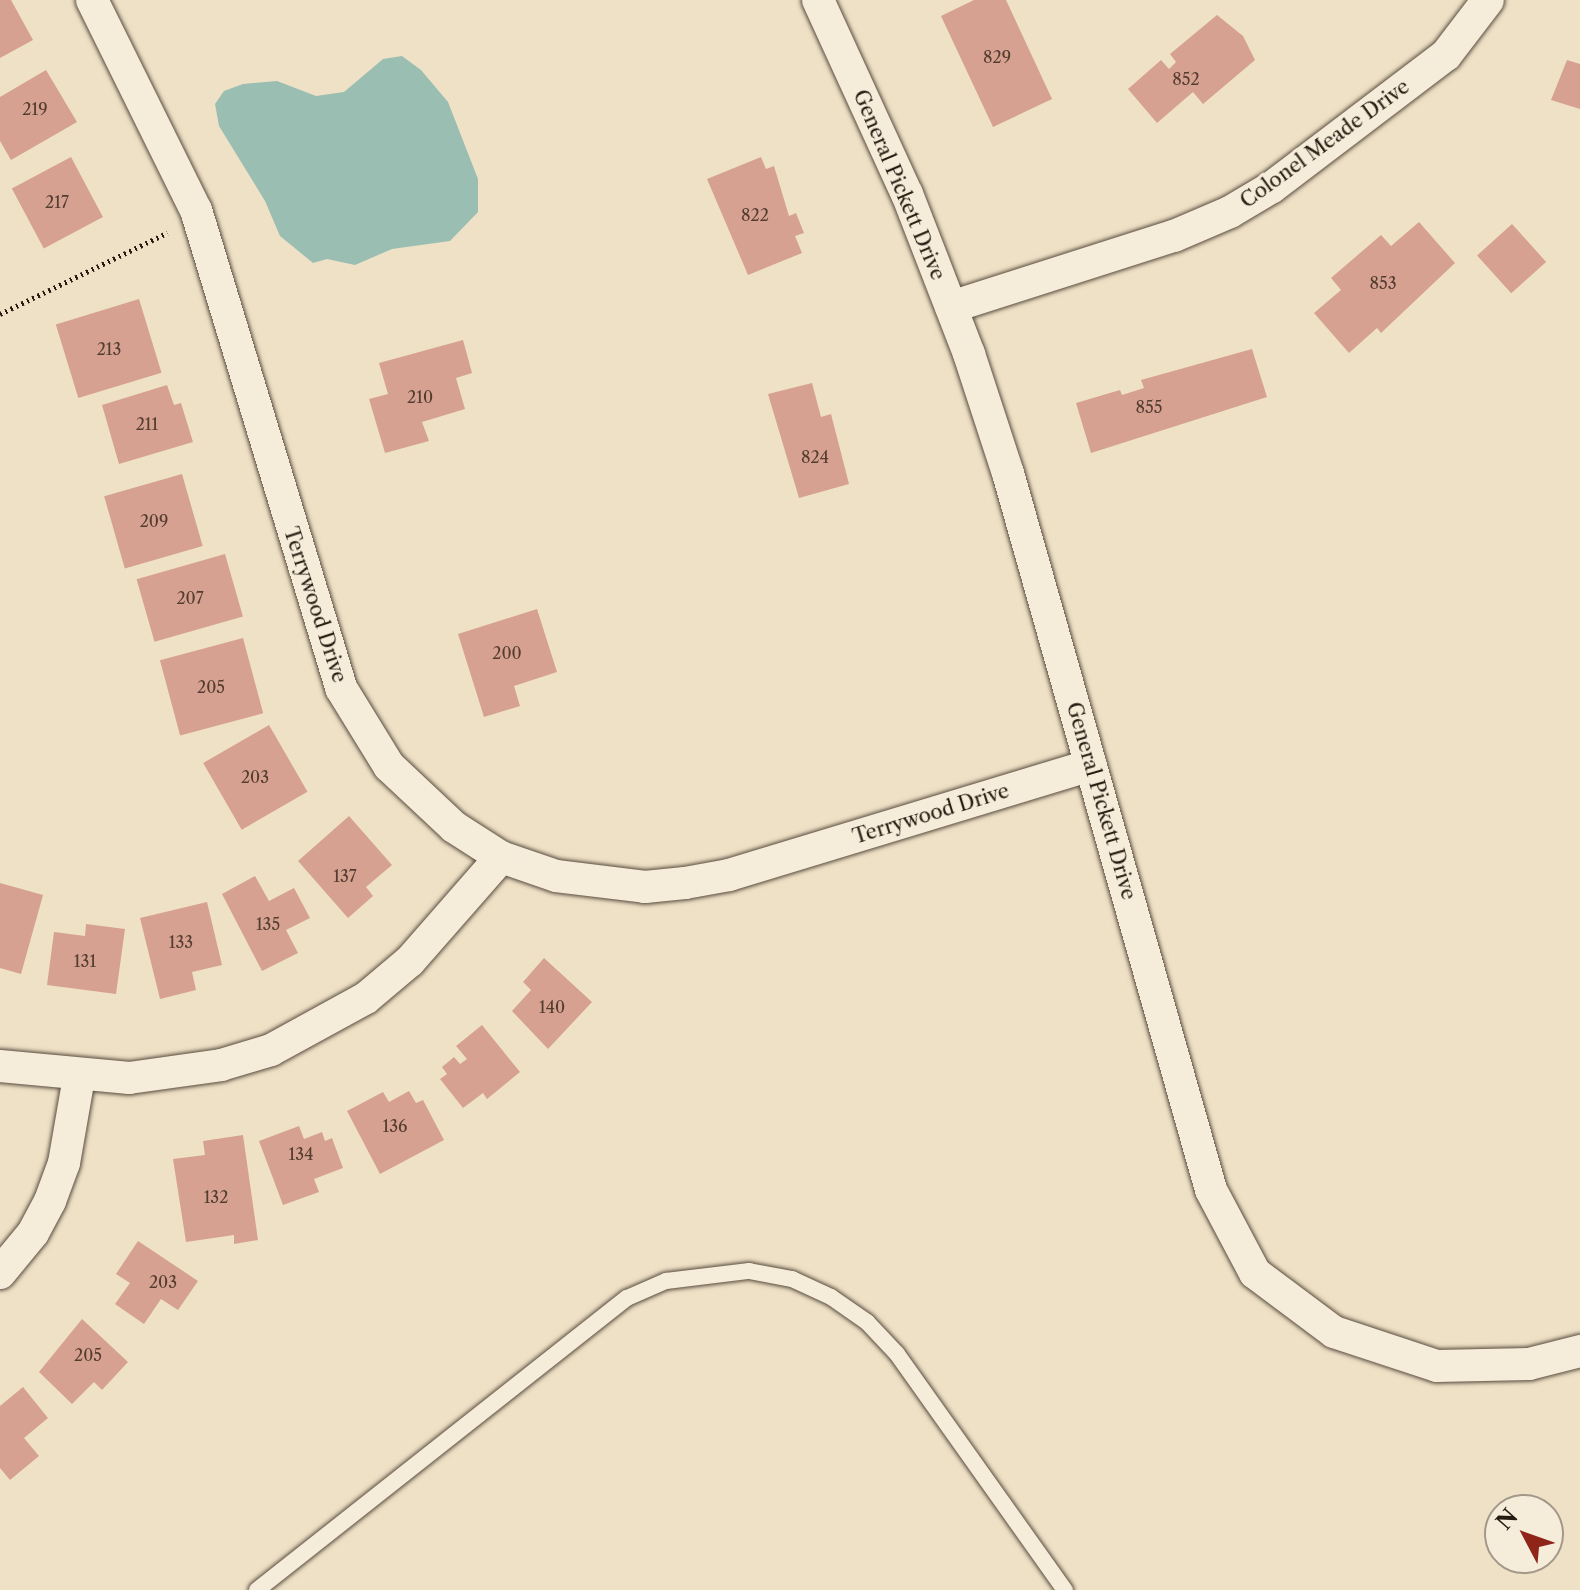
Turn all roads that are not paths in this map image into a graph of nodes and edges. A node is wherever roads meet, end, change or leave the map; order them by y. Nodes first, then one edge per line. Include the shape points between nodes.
1 (92, 0) edge
2 (818, 0) edge
3 (1488, 0) edge
4 (951, 307) junction
5 (1091, 765) junction
6 (501, 857) junction
7 (0, 1066) edge
8 (79, 1077) junction
9 (0, 1273) edge
10 (1580, 1351) edge
11 (257, 1590) edge
12 (1065, 1590) edge

1 - 6 street, Terrywood Drive via 196,210 341,688 364,732 399,776 454,827
2 - 4 street, General Pickett Drive via 907,194
3 - 4 street, Colonel Meade Drive via 1446,55 1272,187 1230,212 1174,236
4 - 5 street, General Pickett Drive via 1008,473
5 - 6 street, Terrywood Drive via 729,875 685,883 603,884
5 - 10 street, General Pickett Drive via 1211,1190 1255,1273 1334,1332 1437,1366 1529,1364
6 - 8 street via 410,961 318,1028 221,1065 173,1075
7 - 8 street
8 - 9 street via 64,1163 50,1201 33,1233
11 - 12 lane via 627,1298 666,1281 749,1271 792,1279 867,1322 897,1354

